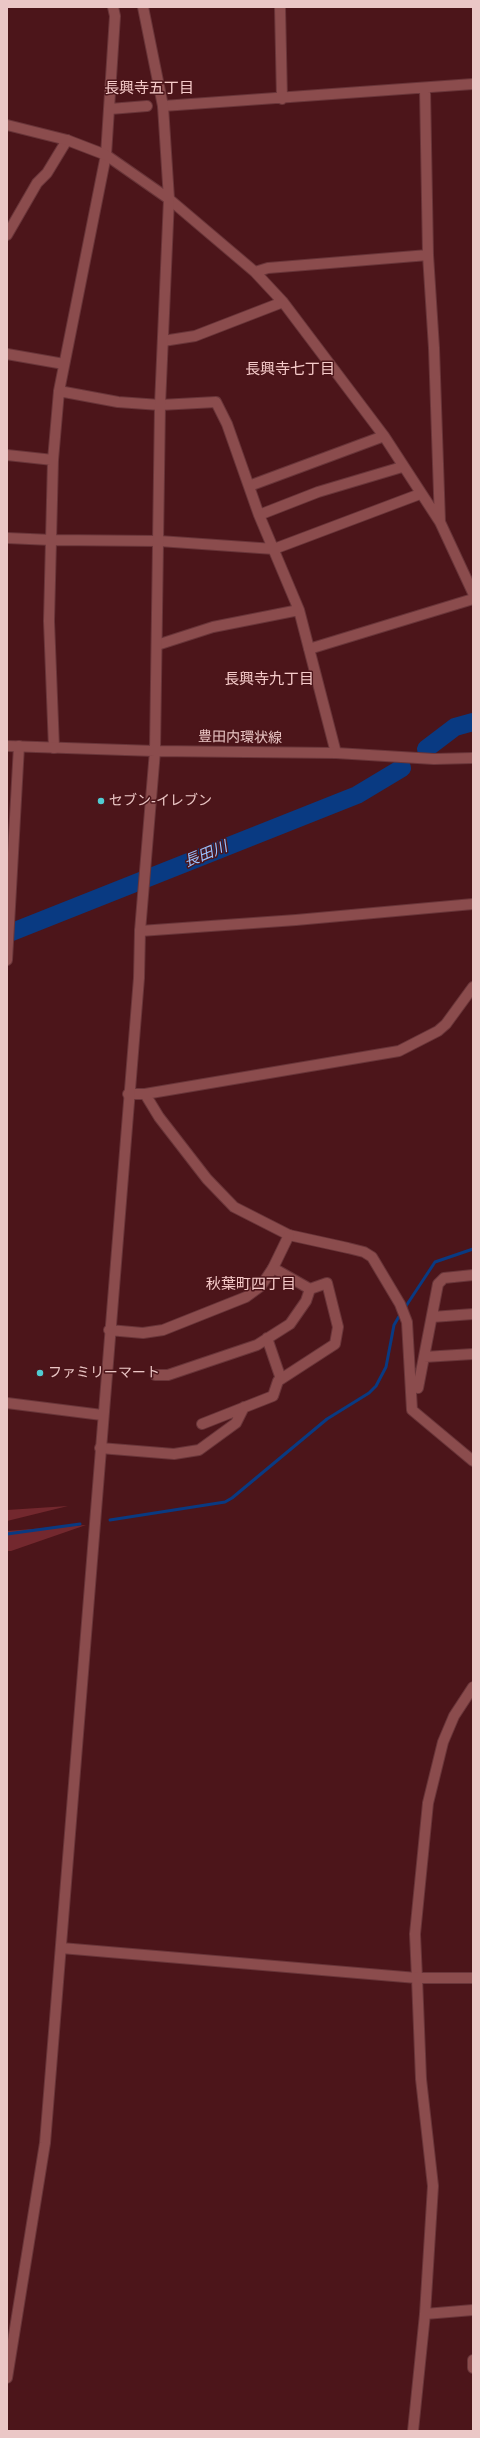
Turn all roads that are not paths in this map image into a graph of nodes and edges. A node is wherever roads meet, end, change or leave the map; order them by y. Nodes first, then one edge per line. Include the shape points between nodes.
1 (113, 7) edge
2 (143, 7) edge
3 (280, 7) edge
4 (473, 84) edge
5 (425, 89) junction
6 (282, 99) junction
7 (147, 106) dead end
8 (163, 106) junction
9 (110, 109) junction
10 (7, 125) edge
11 (67, 140) junction
12 (106, 155) junction
13 (169, 199) junction
14 (7, 235) edge
15 (428, 255) junction
16 (255, 272) junction
17 (283, 302) junction
18 (163, 341) junction
19 (7, 354) edge
20 (64, 364) junction
21 (59, 391) junction
22 (160, 405) junction
23 (384, 436) junction
24 (7, 455) edge
25 (54, 460) junction
26 (402, 467) junction
27 (249, 486) junction
28 (420, 494) junction
29 (259, 515) junction
30 (440, 522) junction
31 (7, 538) edge
32 (52, 540) junction
33 (159, 541) junction
34 (274, 549) junction
35 (470, 576) edge
36 (473, 593) edge
37 (473, 599) edge
38 (299, 610) junction
39 (157, 645) junction
40 (309, 649) junction
41 (7, 746) edge
42 (19, 746) junction
43 (54, 748) junction
44 (154, 751) junction
45 (336, 753) junction
46 (473, 758) edge
47 (473, 904) edge
48 (140, 931) junction
49 (7, 960) edge
50 (473, 986) edge
51 (128, 1094) junction
52 (145, 1094) junction
53 (289, 1235) junction
54 (273, 1268) junction
55 (473, 1275) edge
56 (310, 1289) junction
57 (473, 1314) edge
58 (432, 1317) junction
59 (109, 1330) junction
60 (267, 1338) junction
61 (473, 1354) edge
62 (424, 1357) junction
63 (155, 1375) dead end
64 (281, 1379) junction
65 (418, 1388) dead end
66 (7, 1404) edge
67 (244, 1407) junction
68 (102, 1415) junction
69 (202, 1424) dead end
70 (100, 1448) junction
71 (473, 1461) edge
72 (473, 1687) edge
73 (61, 1948) junction
74 (417, 1978) junction
75 (473, 1978) edge
76 (473, 2310) edge
77 (425, 2314) junction
78 (473, 2360) edge
79 (473, 2368) edge
80 (7, 2378) edge
81 (414, 2430) edge

1 - 9 street via 115,16
2 - 8 street
3 - 6 street
4 - 5 street
5 - 6 street
5 - 15 street
6 - 8 street
7 - 9 street
8 - 13 street
9 - 12 street
10 - 11 street
11 - 12 street
11 - 14 street via 47,173 37,183
12 - 13 street
12 - 20 street
13 - 16 street
13 - 18 street
15 - 16 street via 268,268
15 - 30 street
16 - 17 street
17 - 18 street via 195,336
17 - 23 street
18 - 22 street
19 - 20 street
20 - 21 street
21 - 22 street via 118,402
21 - 25 street
22 - 27 street via 216,402 227,424
22 - 33 street
23 - 26 street
23 - 27 street
24 - 25 street
25 - 32 street
26 - 28 street
26 - 29 street via 318,492
27 - 29 street
28 - 30 street
28 - 34 street
29 - 34 street
30 - 35 street
31 - 32 street
32 - 33 street
32 - 43 street via 49,621
33 - 34 street
33 - 39 street
34 - 38 street
35 - 36 street
37 - 40 street
38 - 39 street via 213,627
38 - 40 street
39 - 44 street
40 - 45 street
41 - 42 street, 豊田内環状線
42 - 43 street, 豊田内環状線
42 - 49 street
43 - 44 street, 豊田内環状線
44 - 45 street, 豊田内環状線
44 - 48 street
45 - 46 street, 豊田内環状線 via 434,759
47 - 48 street
48 - 51 street via 139,978
50 - 52 street via 446,1024 438,1031 399,1051
51 - 52 street
51 - 59 street
52 - 53 street via 159,1117 222,1196 234,1207
53 - 54 street
53 - 71 street via 348,1248 372,1257 400,1304 408,1327 412,1410
54 - 56 street
54 - 59 street via 261,1286 246,1298 163,1330 143,1333
55 - 58 street via 444,1278 438,1284
56 - 60 street via 306,1301 290,1324
56 - 64 street via 327,1283 338,1327 335,1344
57 - 58 street
58 - 62 street
59 - 68 street
60 - 63 street via 257,1345 168,1375
60 - 64 street
61 - 62 street
62 - 65 street
64 - 67 street via 273,1396
66 - 68 street
67 - 69 street
67 - 70 street via 236,1422 199,1450 174,1454
68 - 70 street
70 - 73 street
72 - 74 street via 454,1716 443,1742 428,1803 415,1934
73 - 74 street
73 - 80 street via 45,2142
74 - 75 street
74 - 77 street via 421,2079 433,2186
76 - 77 street
77 - 81 street
78 - 79 street

